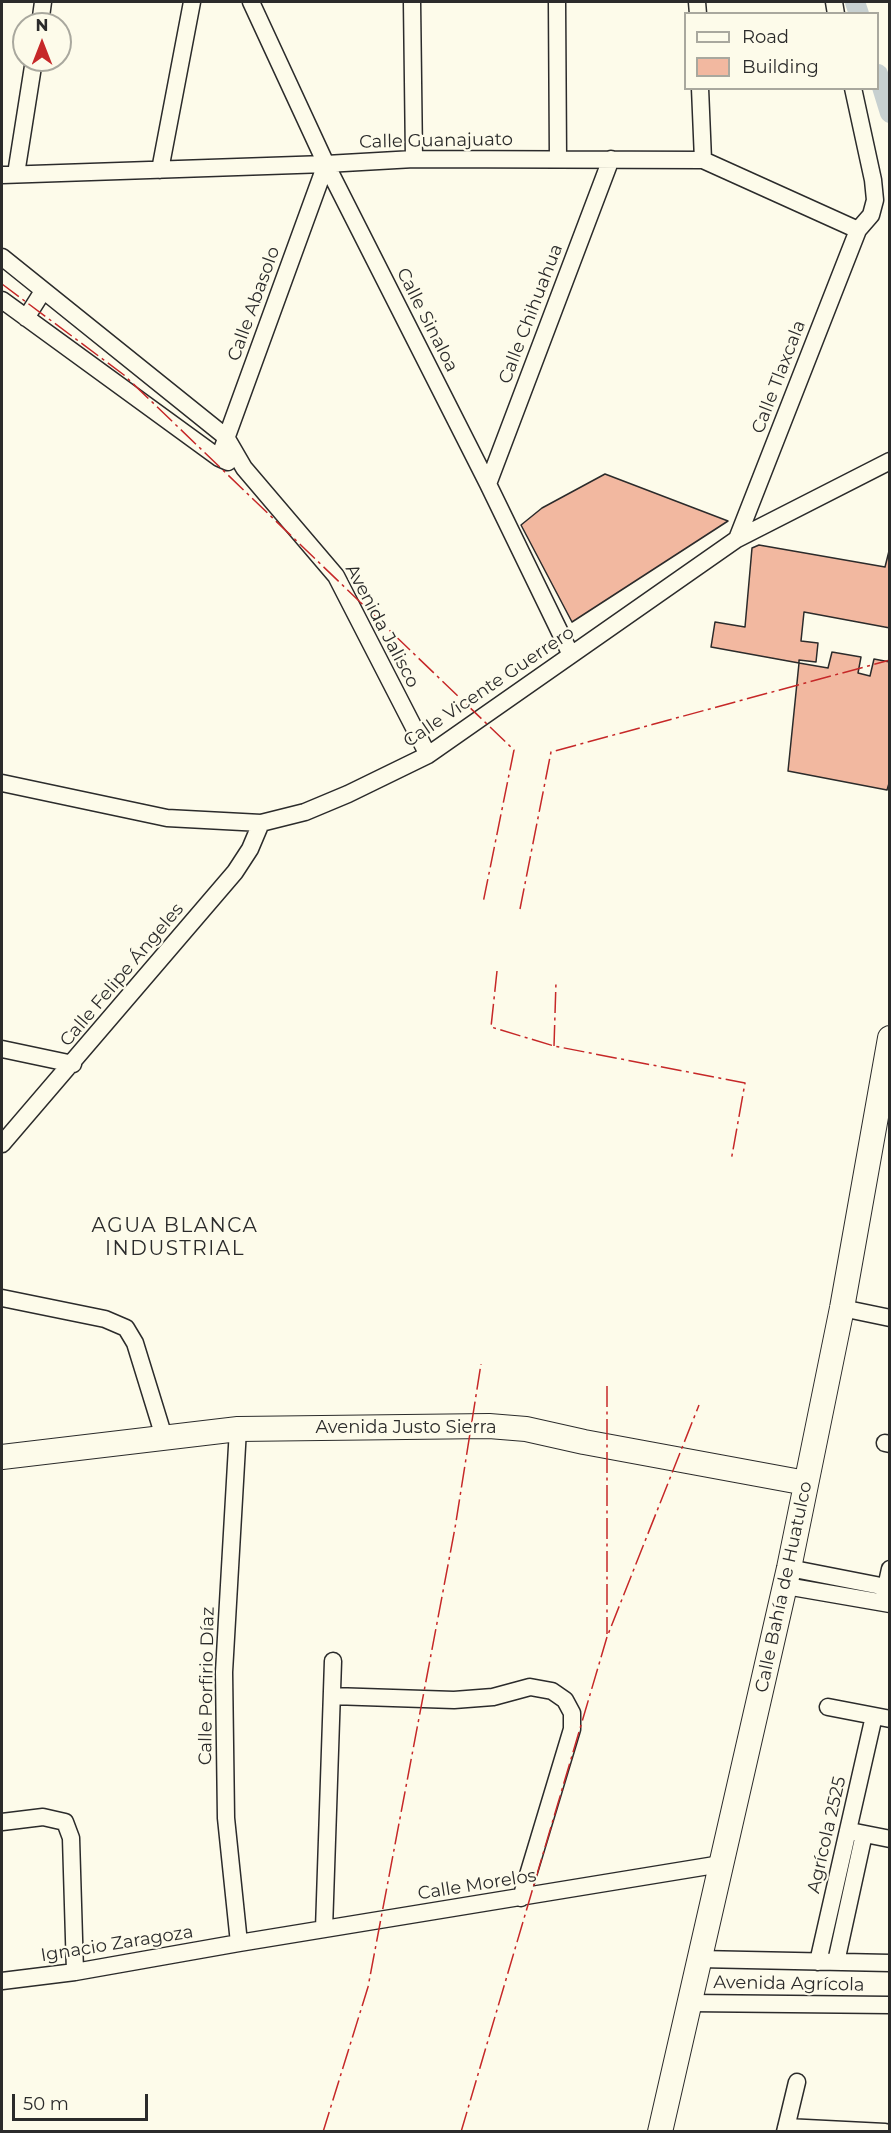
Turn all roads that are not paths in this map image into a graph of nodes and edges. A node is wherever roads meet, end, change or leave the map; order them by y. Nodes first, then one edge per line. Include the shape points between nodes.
1 (192, 2) edge
2 (252, 2) edge
3 (412, 2) edge
4 (557, 2) edge
5 (31, 72) edge
6 (700, 90) edge
7 (853, 90) edge
8 (414, 159) junction
9 (558, 159) junction
10 (611, 159) junction
11 (703, 160) junction
12 (326, 164) junction
13 (160, 170) junction
14 (9, 175) edge
15 (858, 230) junction
16 (2, 257) edge
17 (44, 291) junction
18 (2, 300) edge
19 (26, 318) junction
20 (226, 438) junction
21 (219, 458) junction
22 (890, 461) edge
23 (244, 468) junction
24 (488, 484) junction
25 (737, 539) junction
26 (571, 655) junction
27 (428, 755) junction
28 (2, 783) edge
29 (261, 823) junction
30 (890, 1038) edge
31 (2, 1049) edge
32 (73, 1064) junction
33 (2, 1144) edge
34 (2, 1298) edge
35 (842, 1308) junction
36 (890, 1318) edge
37 (238, 1429) junction
38 (164, 1437) junction
39 (2, 1457) edge
40 (806, 1483) junction
41 (890, 1569) edge
42 (787, 1577) junction
43 (886, 1598) edge
44 (333, 1661) dead end
45 (332, 1696) junction
46 (828, 1707) dead end
47 (882, 1718) edge
48 (2, 1821) edge
49 (856, 1833) junction
50 (890, 1839) edge
51 (721, 1864) junction
52 (521, 1898) junction
53 (324, 1929) junction
54 (239, 1943) junction
55 (699, 1959) junction
56 (818, 1962) junction
57 (836, 1962) junction
58 (890, 1963) edge
59 (75, 1971) junction
60 (2, 1982) edge
61 (688, 2003) junction
62 (890, 2005) edge
63 (797, 2082) dead end
64 (786, 2129) edge
65 (859, 2131) edge
66 (660, 2132) edge
67 (885, 2132) edge

1 - 13 street
2 - 12 street, Calle Sinaloa
3 - 8 street
4 - 9 street
5 - 14 street
6 - 11 street
7 - 15 street, Calle Tlaxcala via 875,200 871,215
8 - 9 street, Calle Guanajuato
8 - 12 street, Calle Guanajuato
9 - 10 street, Calle Guanajuato
10 - 11 street, Calle Guanajuato
10 - 24 street, Calle Chihuahua
11 - 15 street, Calle Guanajuato
12 - 13 street, Calle Guanajuato
12 - 20 street, Calle Abasolo
12 - 24 street, Calle Sinaloa
13 - 14 street, Calle Guanajuato
15 - 25 street, Calle Tlaxcala
16 - 17 street, Avenida Jalisco
17 - 19 street
17 - 20 street, Avenida Jalisco
18 - 19 street, Avenida Jalisco
19 - 21 street, Avenida Jalisco
20 - 21 street, Calle Abasolo
20 - 23 street, Avenida Jalisco
21 - 23 street, Avenida Jalisco
22 - 25 street, Calle Vicente Guerrero
23 - 27 street, Avenida Jalisco via 336,576
24 - 26 street, Calle Sinaloa
25 - 26 street, Calle Vicente Guerrero
26 - 27 street, Calle Vicente Guerrero
27 - 29 street, Calle Vicente Guerrero via 306,812
28 - 29 street, Calle Vicente Guerrero via 167,818
29 - 32 street, Calle Felipe Ángeles via 235,872
30 - 35 street, Calle Bahía de Huatulco
31 - 32 street
32 - 33 street, Calle Felipe Ángeles
34 - 38 street via 105,1319 126,1328 135,1343
35 - 36 street
35 - 40 street, Calle Bahía de Huatulco
37 - 38 street, Avenida Justo Sierra
37 - 40 street, Avenida Justo Sierra via 526,1429
37 - 54 street, Calle Porfirio Díaz via 224,1672 226,1818
38 - 39 street, Avenida Justo Sierra
40 - 42 street, Calle Bahía de Huatulco
41 - 43 street
42 - 43 street
42 - 51 street, Calle Bahía de Huatulco
44 - 45 street
45 - 52 street via 454,1700 493,1697 530,1688 552,1691 565,1700 572,1713 572,1729
45 - 53 street
46 - 47 street
47 - 49 street, Agrícola 2525
48 - 59 street via 44,1817 65,1822 71,1838
49 - 50 street
49 - 56 street, Agrícola 2525
49 - 57 street
51 - 52 street, Calle Morelos
51 - 55 street, Calle Bahía de Huatulco
52 - 53 street, Calle Morelos
53 - 54 street, Calle Morelos
54 - 59 street, Ignacio Zaragoza
55 - 56 street, Avenida Agrícola
55 - 61 street, Calle Bahía de Huatulco
56 - 57 street, Avenida Agrícola
57 - 58 street, Avenida Agrícola
59 - 60 street, Ignacio Zaragoza
61 - 62 street, Avenida Agrícola
61 - 66 street, Calle Bahía de Huatulco
63 - 64 street
64 - 65 street
65 - 67 street

